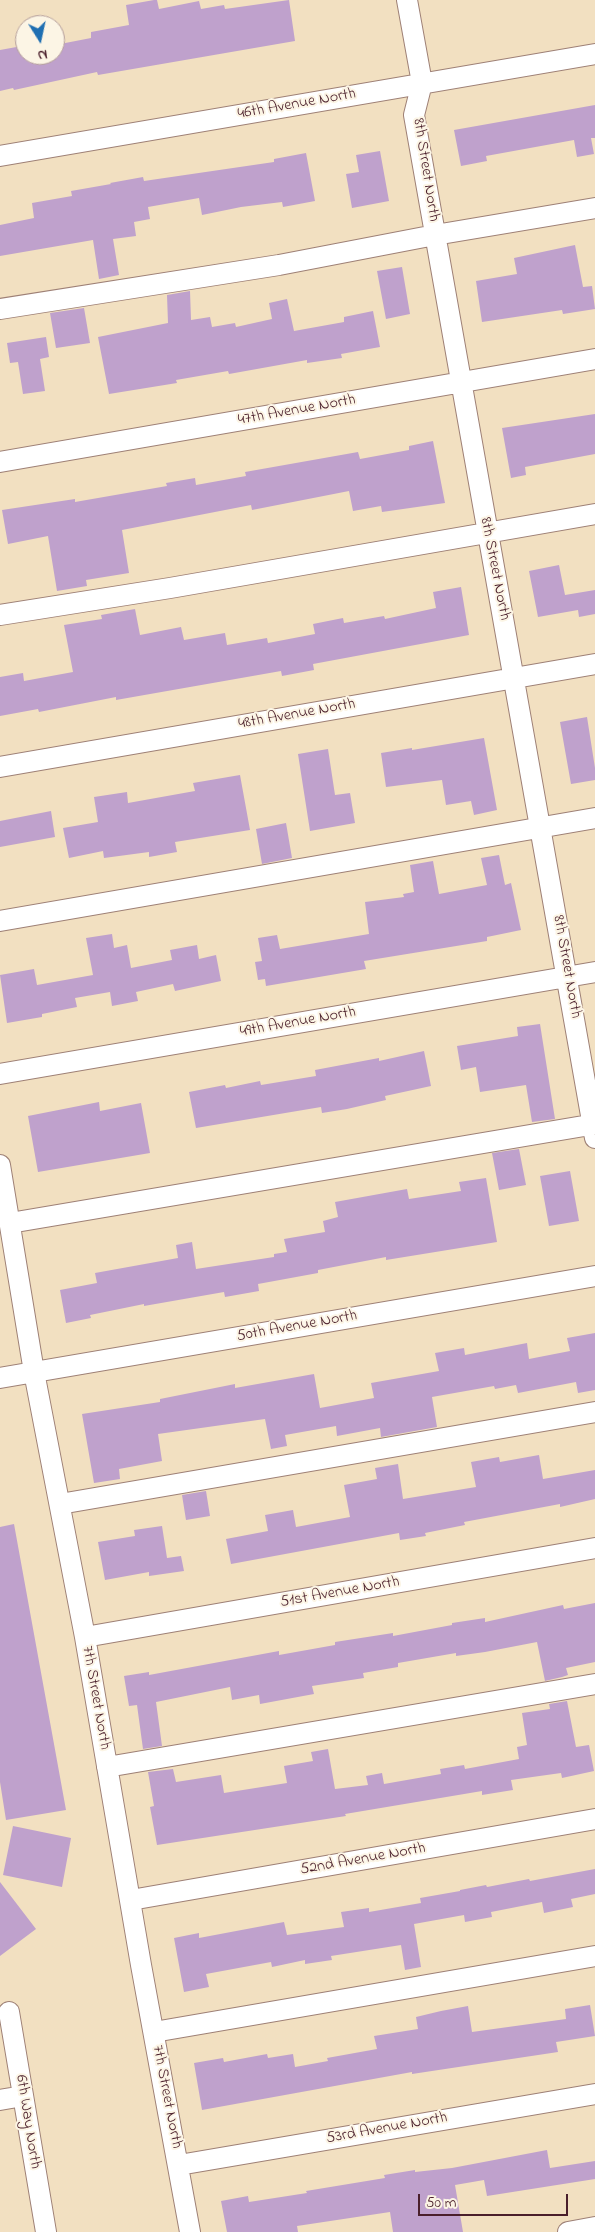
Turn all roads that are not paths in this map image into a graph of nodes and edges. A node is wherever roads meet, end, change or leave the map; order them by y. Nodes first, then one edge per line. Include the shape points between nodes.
1 (407, 0) edge
2 (595, 54) edge
3 (422, 83) junction
4 (0, 156) edge
5 (595, 208) edge
6 (435, 235) junction
7 (0, 309) edge
8 (595, 359) edge
9 (460, 382) junction
10 (0, 462) edge
11 (595, 514) edge
12 (487, 532) junction
13 (0, 615) edge
14 (595, 664) edge
15 (515, 677) junction
16 (0, 767) edge
17 (595, 818) edge
18 (542, 828) junction
19 (0, 921) edge
20 (595, 972) edge
21 (568, 976) junction
22 (0, 1074) edge
23 (594, 1129) edge
24 (0, 1165) edge
25 (10, 1223) junction
26 (595, 1276) edge
27 (34, 1372) junction
28 (0, 1378) edge
29 (595, 1412) edge
30 (60, 1504) junction
31 (595, 1548) edge
32 (85, 1637) junction
33 (595, 1684) edge
34 (107, 1767) junction
35 (595, 1819) edge
36 (131, 1900) junction
37 (595, 1956) edge
38 (9, 2012) dead end
39 (154, 2032) junction
40 (595, 2094) edge
41 (23, 2096) junction
42 (0, 2100) edge
43 (179, 2165) junction
44 (595, 2228) edge
45 (46, 2232) edge
46 (190, 2232) edge
47 (568, 2232) edge

1 - 3 street, 8th Street North
2 - 3 street, 46th Avenue North
3 - 4 street, 46th Avenue North
3 - 6 street, 8th Street North via 414,115
5 - 6 street
6 - 7 street via 279,265
6 - 9 street, 8th Street North
8 - 9 street, 47th Avenue North
9 - 10 street, 47th Avenue North
9 - 12 street, 8th Street North
11 - 12 street
12 - 13 street
12 - 15 street, 8th Street North
14 - 15 street, 48th Avenue North
15 - 16 street, 48th Avenue North
15 - 18 street, 8th Street North
17 - 18 street
18 - 19 street
18 - 21 street, 8th Street North
20 - 21 street, 49th Avenue North
21 - 22 street, 49th Avenue North
21 - 23 street, 8th Street North
23 - 25 street
24 - 25 street, 7th Street North
25 - 27 street, 7th Street North
26 - 27 street, 50th Avenue North
27 - 28 street, 50th Avenue North
27 - 30 street, 7th Street North
29 - 30 street
30 - 32 street, 7th Street North
31 - 32 street, 51st Avenue North
32 - 34 street, 7th Street North
33 - 34 street
34 - 36 street, 7th Street North
35 - 36 street, 52nd Avenue North
36 - 39 street, 7th Street North
37 - 39 street
38 - 41 street, 6th Way North
39 - 43 street, 7th Street North
40 - 43 street, 53rd Avenue North
41 - 42 street
41 - 45 street, 6th Way North
43 - 46 street, 7th Street North
44 - 47 street

